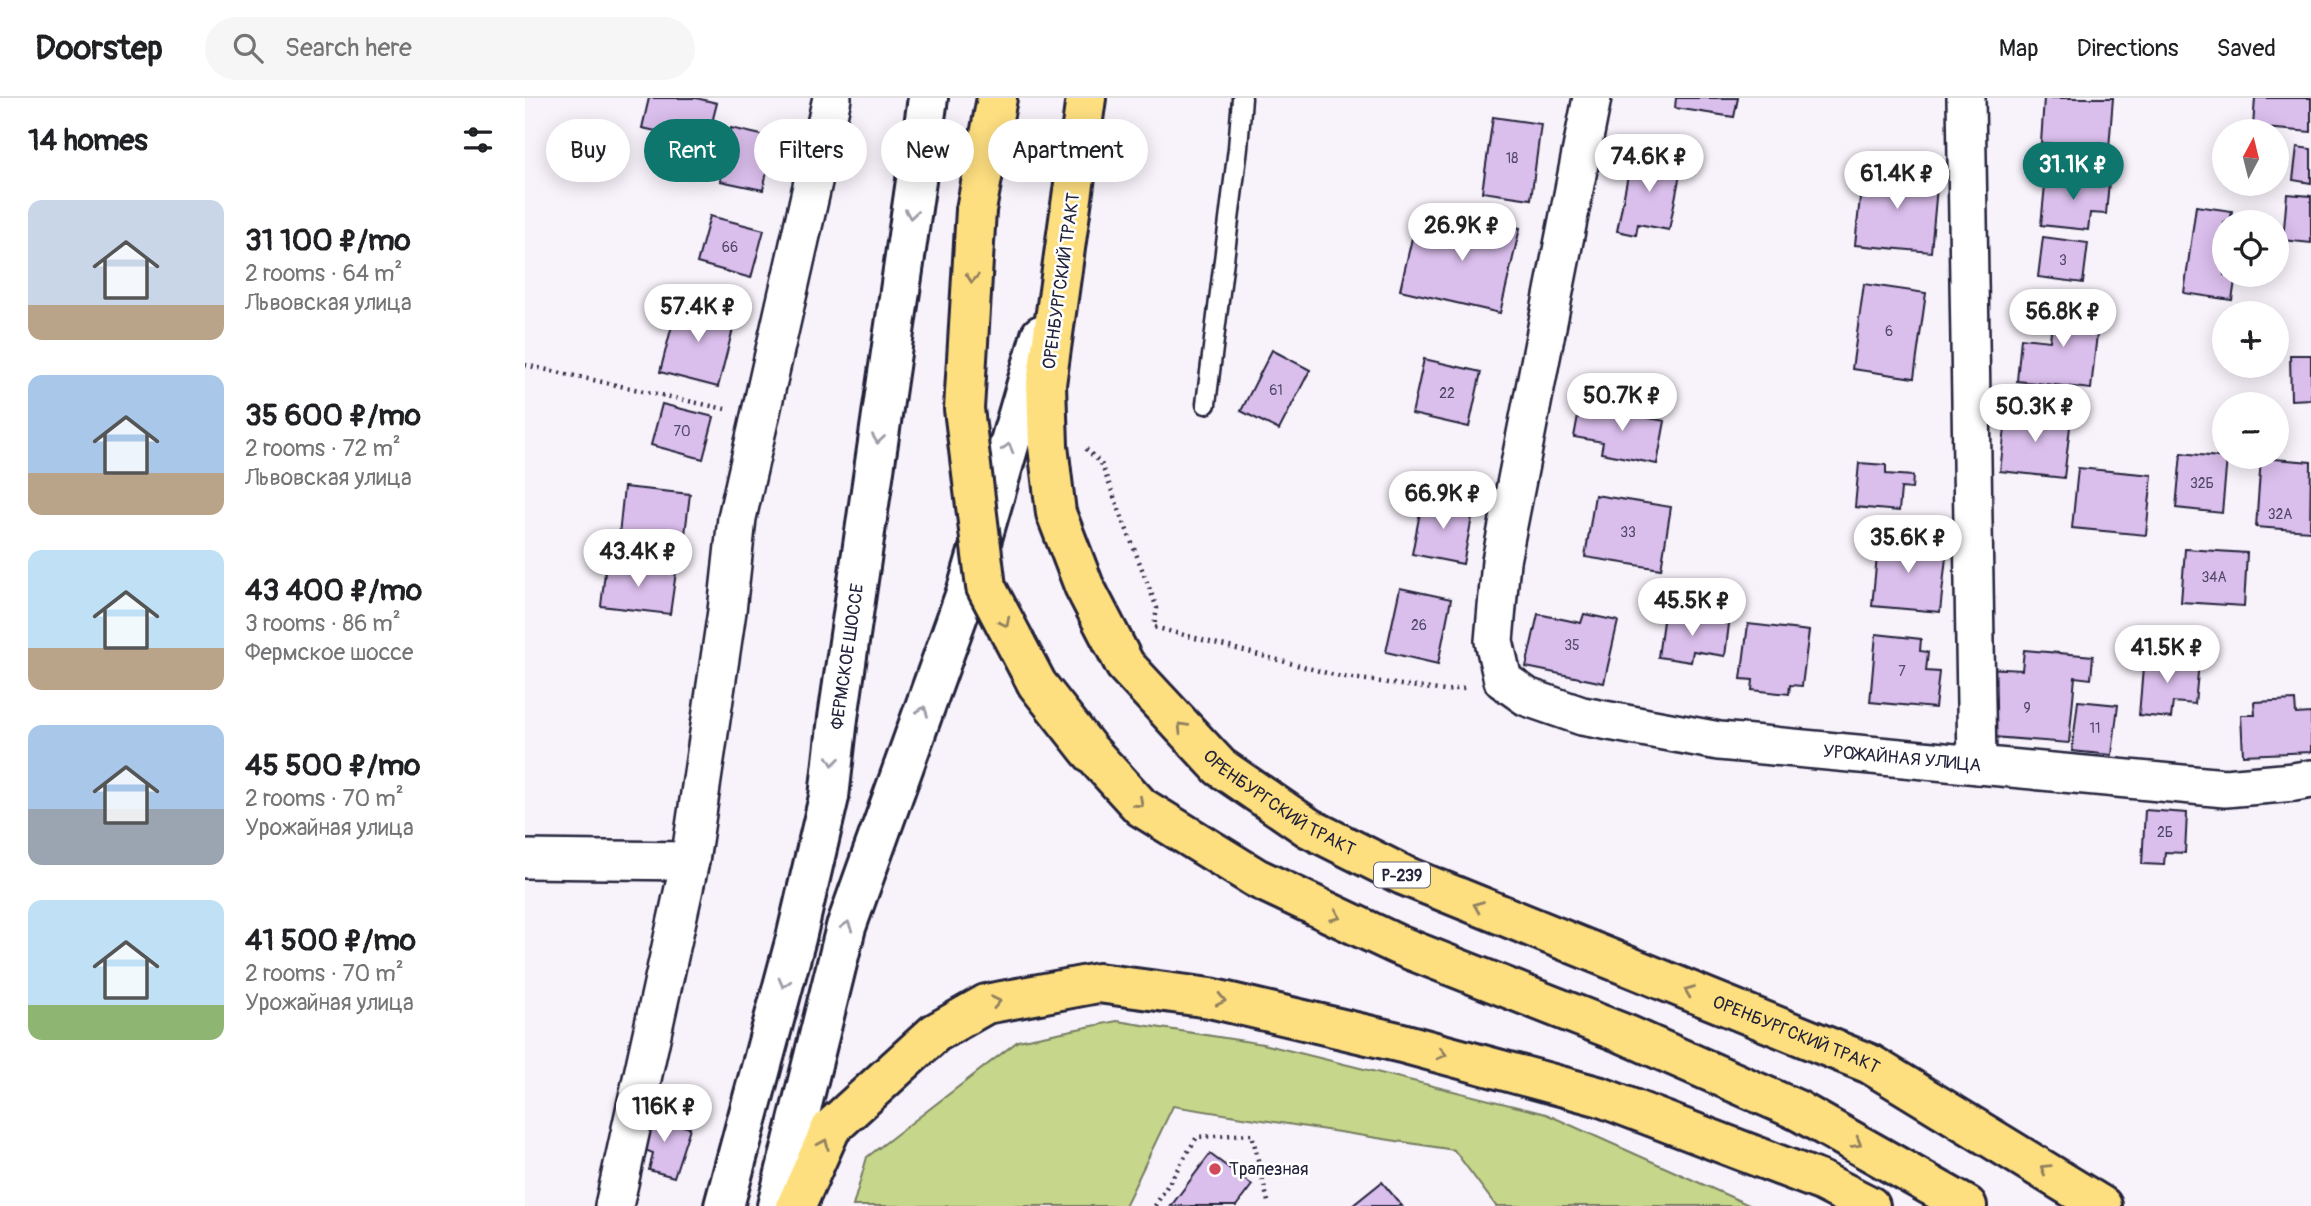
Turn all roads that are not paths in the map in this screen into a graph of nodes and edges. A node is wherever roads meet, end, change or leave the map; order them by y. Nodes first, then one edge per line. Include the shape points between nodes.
1 (832, 98) edge
2 (928, 98) edge
3 (997, 98) edge
4 (1086, 98) edge
5 (1241, 98) edge
6 (1592, 98) edge
7 (1966, 98) edge
8 (1064, 257) junction
9 (1206, 404) dead end
10 (1977, 765) junction
11 (2311, 779) edge
12 (525, 859) edge
13 (690, 861) junction
14 (614, 1206) edge
15 (725, 1206) edge
16 (777, 1206) edge
17 (796, 1206) edge
18 (1870, 1206) edge
19 (1967, 1206) edge
20 (2102, 1206) edge

1 - 13 street via 737,518
2 -> 15 main road, ФЕРМСКОЕ ШОССЕ via 829,797
3 -> 19 main road, bridge via 976,210 964,409 986,587 1037,684 1089,750 1141,807 1256,878 1398,946 1627,1035 1797,1110
4 - 8 main road, ОРЕНБУРГСКИЙ ТРАКТ / Р-239
5 - 9 lane
6 - 10 street, УРОЖАЙНАЯ УЛИЦА via 1501,561 1495,640 1503,680 1527,697 1595,719 1719,741
7 - 10 street
16 -> 8 main road via 846,927 967,590
20 -> 8 main road, ОРЕНБУРГСКИЙ ТРАКТ / Р-239 via 1870,1064 1403,875 1309,828 1220,768 1125,665 1084,586 1056,513 1047,384
10 - 11 street, УРОЖАЙНАЯ УЛИЦА via 2225,789
12 - 13 street
13 - 14 street
17 -> 18 main road via 831,1128 935,1033 986,1004 1098,983 1210,998 1402,1043 1601,1097 1821,1181

